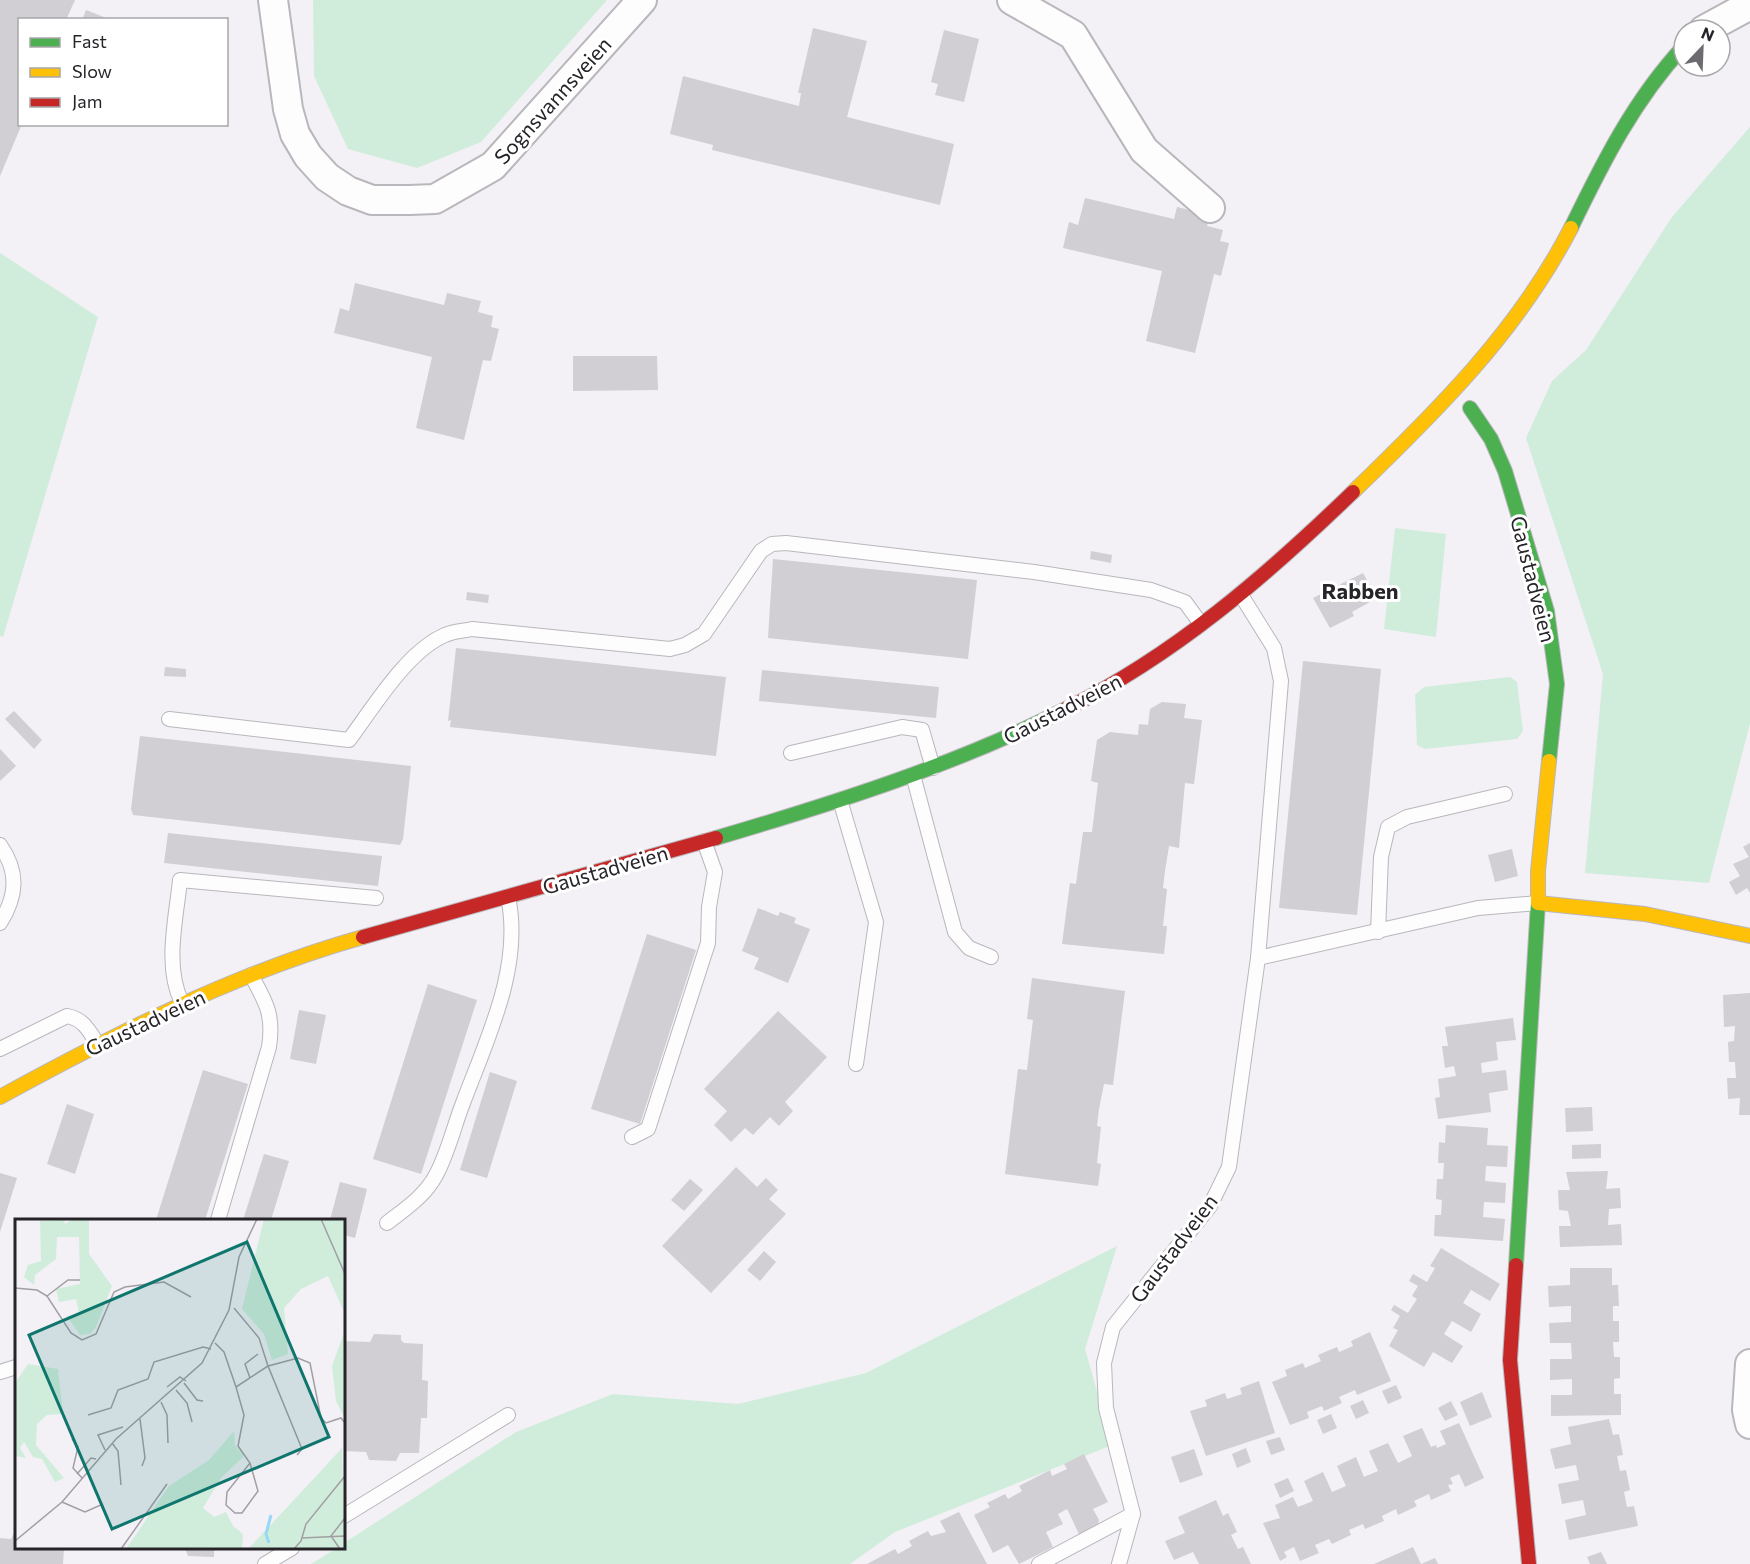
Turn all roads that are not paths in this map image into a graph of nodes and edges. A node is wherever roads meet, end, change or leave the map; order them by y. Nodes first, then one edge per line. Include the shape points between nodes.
1 (273, 0) edge
2 (642, 0) edge
3 (1012, 0) edge
4 (1750, 5) edge
5 (1726, 18) edge
6 (1672, 59) edge
7 (1210, 208) dead end
8 (1470, 408) dead end
9 (1239, 593) junction
10 (1201, 624) junction
11 (169, 719) dead end
12 (790, 753) dead end
13 (933, 768) junction
14 (913, 775) junction
15 (1505, 795) dead end
16 (840, 800) junction
17 (705, 841) junction
18 (0, 845) edge
19 (508, 897) junction
20 (376, 898) dead end
21 (1538, 903) junction
22 (0, 923) edge
23 (1378, 932) junction
24 (1750, 936) edge
25 (991, 957) dead end
26 (1258, 958) junction
27 (251, 975) junction
28 (182, 1003) junction
29 (97, 1042) junction
30 (0, 1049) edge
31 (856, 1064) dead end
32 (0, 1097) edge
33 (632, 1137) dead end
34 (219, 1219) edge
35 (387, 1223) dead end
36 (1750, 1364) edge
37 (15, 1368) edge
38 (0, 1372) edge
39 (508, 1415) dead end
40 (1750, 1424) edge
41 (1133, 1514) junction
42 (345, 1515) edge
43 (290, 1549) edge
44 (265, 1564) edge
45 (1039, 1564) edge
46 (1119, 1564) edge
47 (1529, 1564) edge

1 - 2 street, Sognsvannsveien via 288,110 296,134 308,156 327,177 372,200 435,199 493,166
3 - 7 street via 1073,35 1144,150
4 - 5 street
6 - 9 street, Gaustadveien via 1621,129 1574,227 1534,294 1479,363 1357,488
8 - 21 street, Gaustadveien via 1491,439 1505,471 1547,611 1557,684
9 - 10 street, Gaustadveien
9 - 26 lane, Gaustadveien via 1274,648 1281,681
10 - 11 lane via 1185,602 1151,590 1034,572 772,544 761,551 704,634 685,645 670,649 472,629 446,634 406,665 349,740
10 - 13 street, Gaustadveien via 1166,651 1095,694 1019,733
12 - 13 lane via 902,727 921,730
13 - 14 street, Gaustadveien
14 - 16 street, Gaustadveien
14 - 25 lane via 955,932 969,948
15 - 23 lane via 1407,817 1388,827 1381,857
16 - 17 street, Gaustadveien
16 - 31 lane via 876,922
17 - 19 street, Gaustadveien
17 - 33 lane via 715,872 708,943 648,1129
18 - 22 lane via 10,860 15,888
19 - 27 street, Gaustadveien via 336,945
19 - 35 lane via 512,914 510,965 436,1175 414,1202
20 - 28 lane via 180,880 171,967
21 - 23 lane via 1478,908
21 - 24 street via 1645,914
21 - 47 street, Gaustadveien via 1510,1360
23 - 26 lane
26 - 41 lane, Gaustadveien via 1229,1167 1210,1206 1113,1327 1104,1363 1106,1408
27 - 28 street, Gaustadveien
27 - 34 lane via 269,1010 272,1026
28 - 29 street, Gaustadveien
29 - 30 lane via 85,1024 67,1016
29 - 32 street, Gaustadveien
36 - 40 street
37 - 38 lane
39 - 42 lane
41 - 45 lane
41 - 46 lane, Gaustadveien
43 - 44 lane

